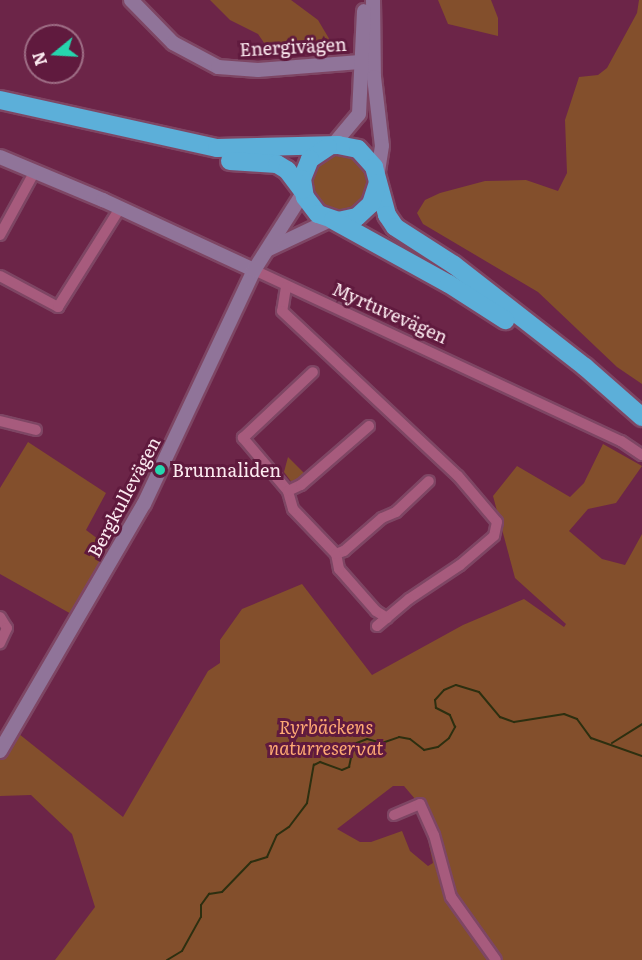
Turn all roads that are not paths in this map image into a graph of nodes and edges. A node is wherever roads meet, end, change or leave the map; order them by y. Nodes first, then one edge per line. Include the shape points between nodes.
1 (131, 0) edge
2 (365, 0) edge
3 (373, 0) edge
4 (367, 61) junction
5 (0, 100) edge
6 (0, 111) edge
7 (331, 146) junction
8 (0, 158) edge
9 (35, 171) junction
10 (378, 179) junction
11 (303, 192) junction
12 (120, 208) junction
13 (332, 220) junction
14 (0, 235) edge
15 (265, 252) junction
16 (254, 270) junction
17 (0, 276) edge
18 (286, 287) junction
19 (312, 372) dead end
20 (642, 417) edge
21 (0, 421) edge
22 (369, 426) dead end
23 (36, 430) dead end
24 (642, 431) edge
25 (642, 455) edge
26 (429, 481) dead end
27 (288, 491) junction
28 (336, 554) junction
29 (0, 617) edge
30 (387, 618) junction
31 (377, 626) dead end
32 (0, 643) edge
33 (0, 752) edge
34 (394, 815) dead end
35 (496, 960) edge

1 - 4 street, Energivägen via 173,43 218,67 258,70
2 - 4 street
3 - 4 street
4 - 7 street via 359,114
4 - 10 street via 382,146
5 - 7 highway via 217,148
6 - 11 highway via 185,154 277,164 287,170
7 - 10 highway via 362,152
7 - 11 highway via 307,163
8 - 9 street, Myrtuvevägen
9 - 12 street, Myrtuvevägen
9 - 14 street
10 - 13 highway via 374,200 365,212 348,220
10 - 20 highway via 395,227 454,266 585,367
11 - 13 highway via 315,211
11 - 15 street, Bergkullevägen via 293,215
12 - 16 street, Myrtuvevägen
12 - 17 street via 58,307
13 - 15 street
13 - 24 highway via 449,284 501,318
15 - 16 street, Bergkullevägen
16 - 18 street, Myrtuvevägen
16 - 33 street, Bergkullevägen via 144,504
18 - 25 street, Myrtuvevägen via 388,331 621,441
18 - 30 street via 282,311 458,476 497,522 494,536
19 - 27 street via 243,438
21 - 23 street
22 - 27 street via 302,485
26 - 28 street via 396,512 382,518 345,551
27 - 28 street via 293,509
28 - 30 street via 339,569
29 - 32 street via 7,628
30 - 31 street
34 - 35 street via 420,804 434,835 451,897

